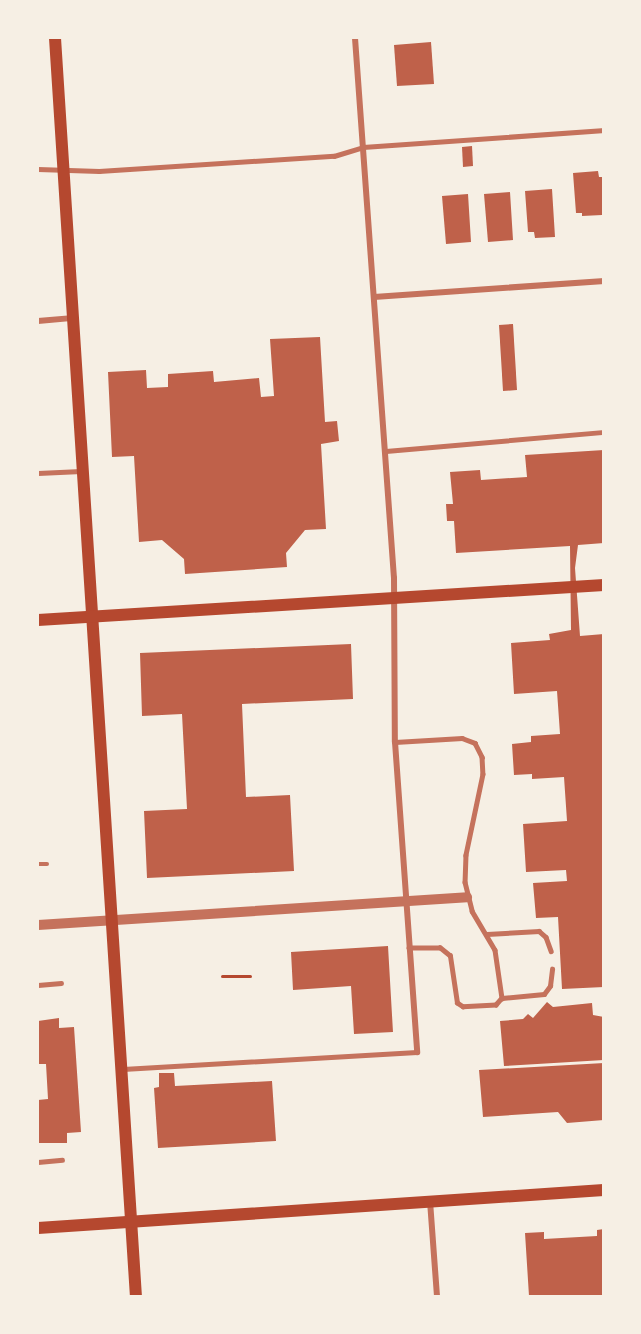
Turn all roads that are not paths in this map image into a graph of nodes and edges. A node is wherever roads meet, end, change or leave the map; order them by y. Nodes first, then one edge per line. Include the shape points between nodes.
1 (55, 38) edge
2 (355, 38) edge
3 (603, 130) edge
4 (363, 147) junction
5 (63, 167) junction
6 (38, 169) edge
7 (603, 281) edge
8 (374, 297) junction
9 (71, 318) junction
10 (38, 321) edge
11 (603, 432) edge
12 (386, 451) junction
13 (81, 471) junction
14 (38, 473) edge
15 (603, 585) edge
16 (394, 598) junction
17 (90, 618) junction
18 (38, 620) edge
19 (395, 742) junction
20 (38, 864) edge
21 (47, 864) dead end
22 (467, 897) junction
23 (406, 901) junction
24 (110, 920) junction
25 (38, 925) edge
26 (487, 934) junction
27 (409, 948) junction
28 (551, 951) dead end
29 (552, 969) dead end
30 (61, 983) dead end
31 (38, 985) edge
32 (502, 998) junction
33 (417, 1052) joint
34 (120, 1069) junction
35 (62, 1160) dead end
36 (38, 1162) edge
37 (603, 1190) edge
38 (430, 1201) junction
39 (131, 1222) junction
40 (38, 1228) edge
41 (136, 1296) edge
42 (436, 1296) edge

1 - 5 main road
2 - 4 street
3 - 4 lane
4 - 5 lane via 334,156 99,171
4 - 8 street
5 - 6 lane
5 - 9 main road
7 - 8 street
8 - 12 street
9 - 10 street
9 - 13 main road
11 - 12 lane
12 - 16 street
13 - 14 lane
13 - 17 main road
15 - 16 main road
16 - 17 main road
16 - 19 street
17 - 18 main road
17 - 24 main road
19 - 22 lane via 462,738 475,743 483,774 466,855
19 - 23 street
20 - 21 lane
22 - 23 street
22 - 26 lane
23 - 24 street
23 - 27 street
24 - 25 street
24 - 34 main road
26 - 28 lane via 539,931
26 - 32 lane via 495,950
27 - 32 lane via 440,948 450,956 457,1003 463,1007 496,1005
27 - 33 street
29 - 32 lane via 550,986 544,994
30 - 31 lane
33 - 34 lane
34 - 39 main road
35 - 36 lane
37 - 38 main road
38 - 39 main road
38 - 42 street
39 - 40 main road
39 - 41 main road

